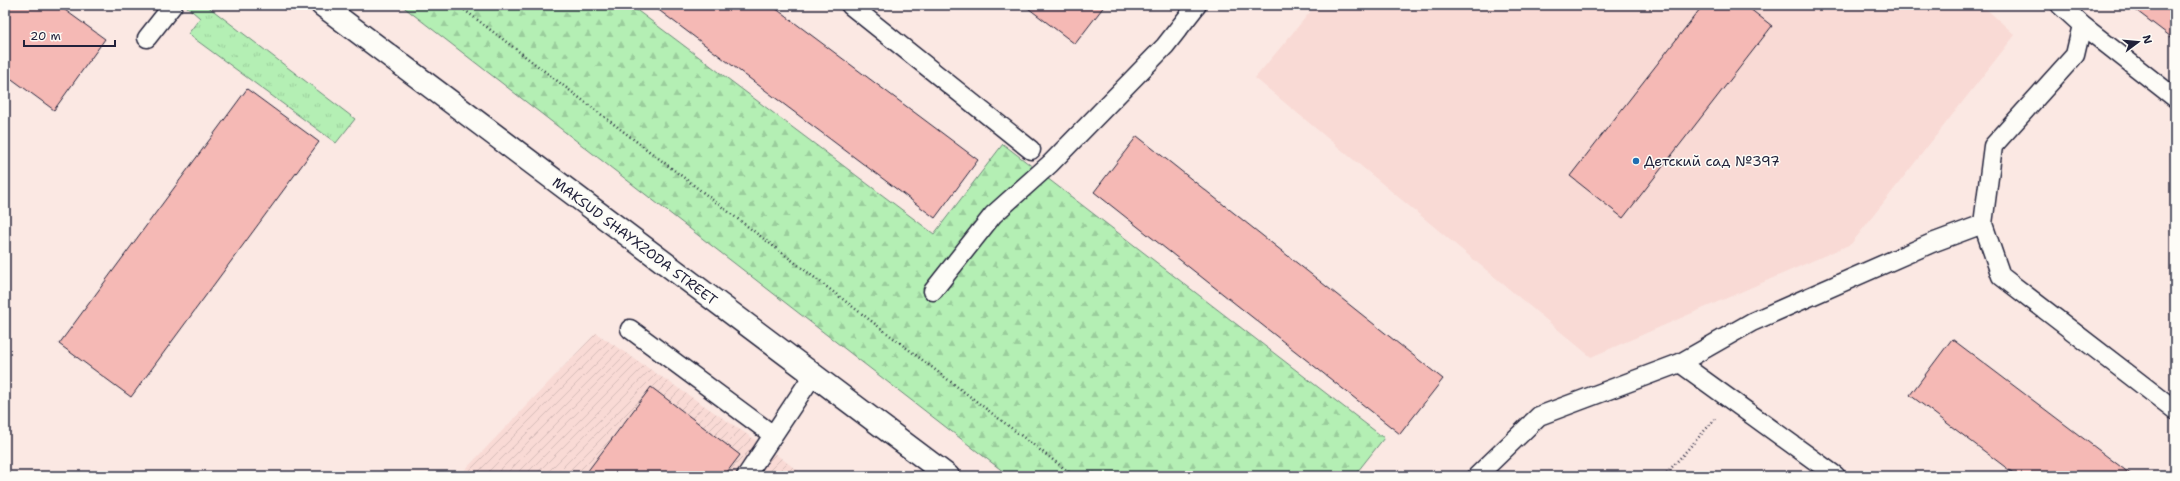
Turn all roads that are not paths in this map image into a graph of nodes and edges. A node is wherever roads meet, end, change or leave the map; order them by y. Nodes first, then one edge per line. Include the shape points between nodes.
1 (173, 5) edge
2 (850, 5) edge
3 (1197, 5) edge
4 (2060, 5) edge
5 (332, 8) edge
6 (2082, 26) junction
7 (147, 38) dead end
8 (2175, 98) edge
9 (1032, 150) dead end
10 (1983, 224) junction
11 (933, 291) dead end
12 (630, 329) dead end
13 (1680, 363) junction
14 (813, 375) junction
15 (2175, 410) edge
16 (773, 435) junction
17 (746, 476) edge
18 (948, 476) edge
19 (1477, 476) edge
20 (1836, 476) edge

1 - 7 lane
2 - 9 lane
3 - 11 lane via 1165,46 1050,164 994,215
4 - 6 lane
5 - 14 street, MAKSUD SHAYXZODA STREET
6 - 8 lane
6 - 10 lane via 2075,55 1993,146
10 - 13 lane via 1932,243 1752,322
10 - 15 lane via 2001,276
12 - 16 lane
13 - 19 lane via 1539,416
13 - 20 lane
14 - 16 lane
14 - 18 street, MAKSUD SHAYXZODA STREET
16 - 17 lane

